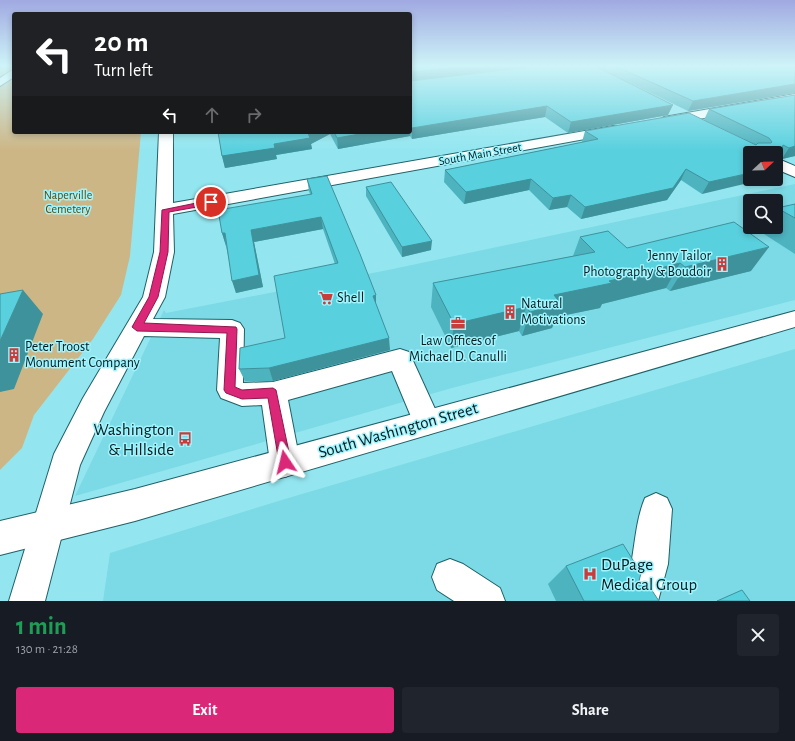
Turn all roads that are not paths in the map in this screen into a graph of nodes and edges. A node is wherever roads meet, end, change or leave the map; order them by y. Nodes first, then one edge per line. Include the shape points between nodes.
1 (795, 98) edge
2 (667, 107) edge
3 (687, 117) junction
4 (646, 124) edge
5 (631, 127) edge
6 (708, 128) edge
7 (166, 134) edge
8 (783, 166) edge
9 (795, 172) edge
10 (165, 210) junction
11 (795, 318) edge
12 (137, 327) junction
13 (273, 393) junction
14 (426, 422) junction
15 (285, 462) junction
16 (656, 510) dead end
17 (48, 526) junction
18 (0, 538) edge
19 (450, 577) dead end
20 (27, 601) edge
21 (487, 601) edge
22 (631, 601) edge

1 - 3 street
2 - 3 street
3 - 4 street
3 - 6 street
5 - 10 street, South Main Street
7 - 10 street
8 - 9 street
10 - 12 street via 164,252 154,297
11 - 14 street, South Washington Street
12 - 13 street via 232,329 230,390 242,395
12 - 17 street via 93,406 65,464
13 - 14 street via 400,359
13 - 15 street
14 - 15 street, South Washington Street
15 - 17 street, South Washington Street
16 - 22 street via 650,564 642,596
17 - 18 street, South Washington Street
17 - 20 street
19 - 21 street

